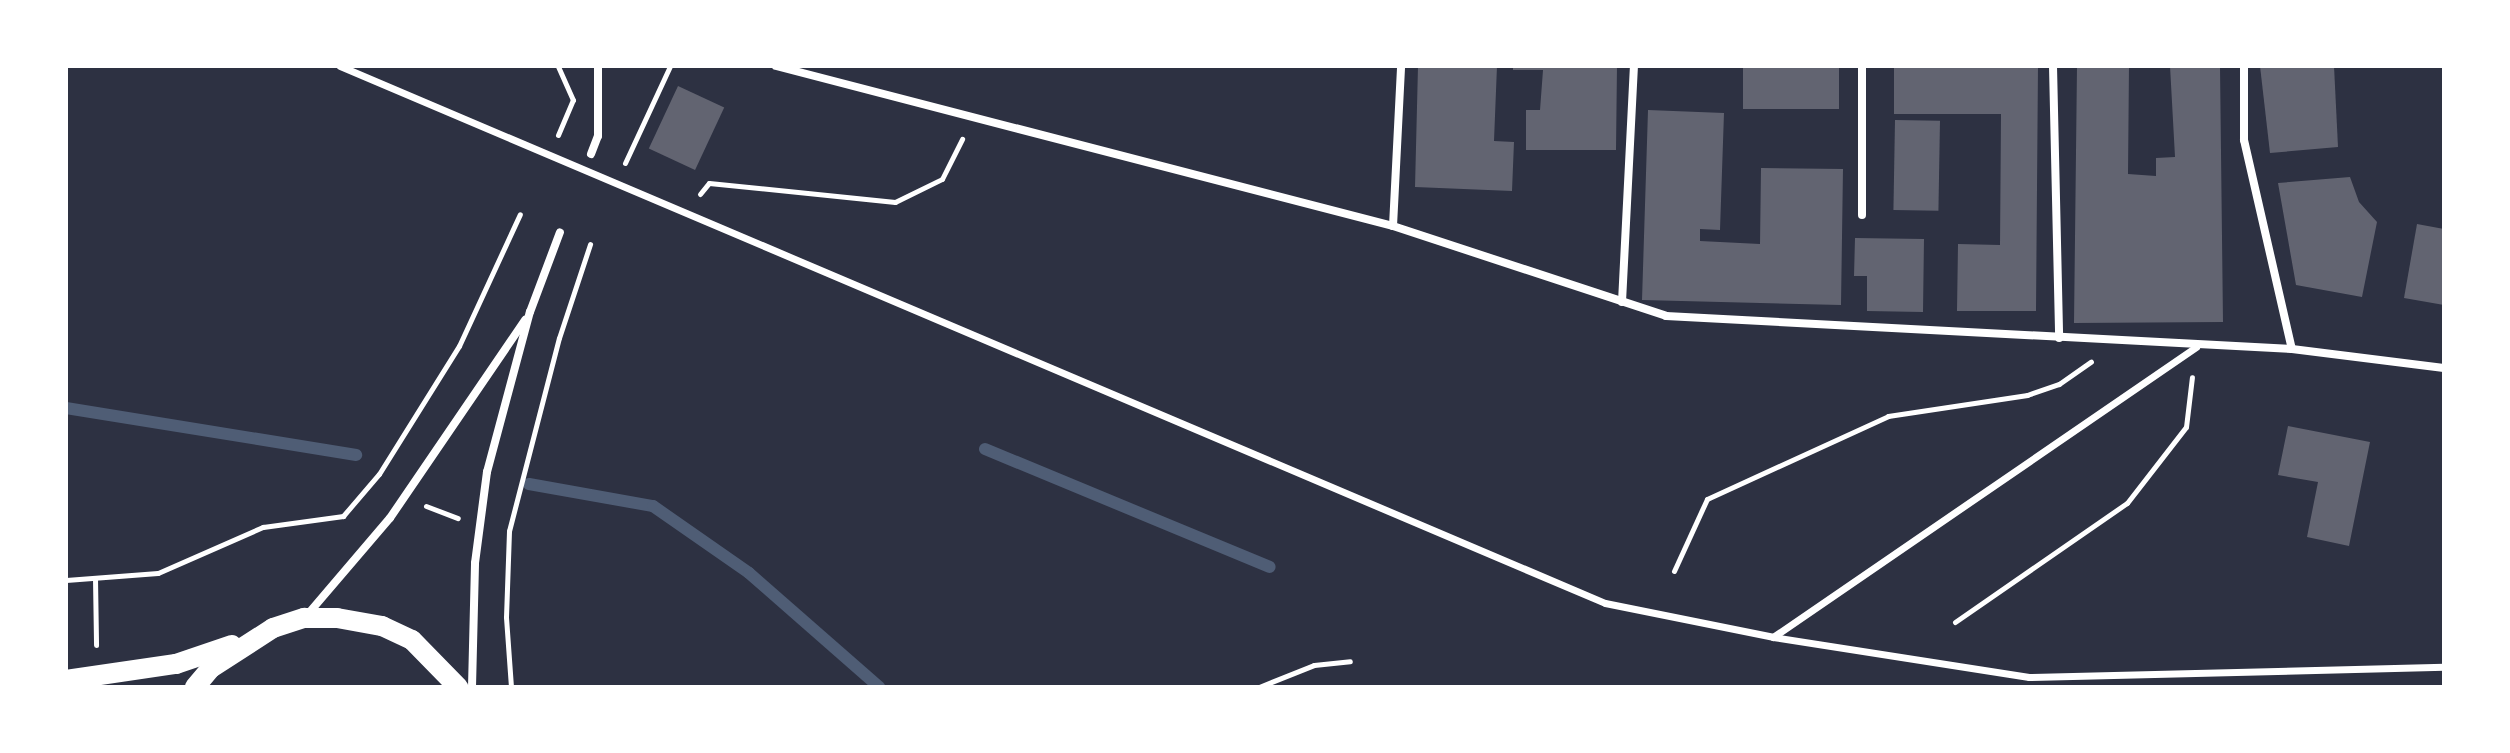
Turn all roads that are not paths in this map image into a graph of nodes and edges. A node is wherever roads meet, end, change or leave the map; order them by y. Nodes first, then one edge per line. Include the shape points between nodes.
1 (340, 66) edge
2 (598, 66) edge
3 (776, 66) edge
4 (1401, 66) edge
5 (1634, 66) edge
6 (1862, 66) edge
7 (2053, 66) edge
8 (2244, 66) edge
9 (591, 154) dead end
10 (1862, 215) dead end
11 (1393, 226) junction
12 (560, 232) dead end
13 (1622, 302) junction
14 (530, 312) junction
15 (2059, 338) junction
16 (2196, 347) junction
17 (2292, 349) junction
18 (2444, 368) edge
19 (304, 618) junction
20 (255, 637) junction
21 (1773, 637) junction
22 (2444, 667) edge
23 (66, 680) edge
24 (195, 687) edge
25 (458, 687) edge
26 (472, 687) edge

1 - 21 street via 1605,603
2 - 9 street via 598,136
3 - 11 street
4 - 11 street
5 - 13 street
6 - 10 street
7 - 15 street
8 - 17 street via 2244,140
11 - 13 street
12 - 14 street
13 - 15 street via 1666,316
14 - 19 street via 407,493
14 - 26 street via 479,523
15 - 16 street
16 - 17 street
16 - 21 street
17 - 18 street
19 - 20 main road
19 - 25 main road via 382,626 412,640
20 - 23 main road via 176,664
20 - 24 main road via 211,668
21 - 22 street via 2029,677

